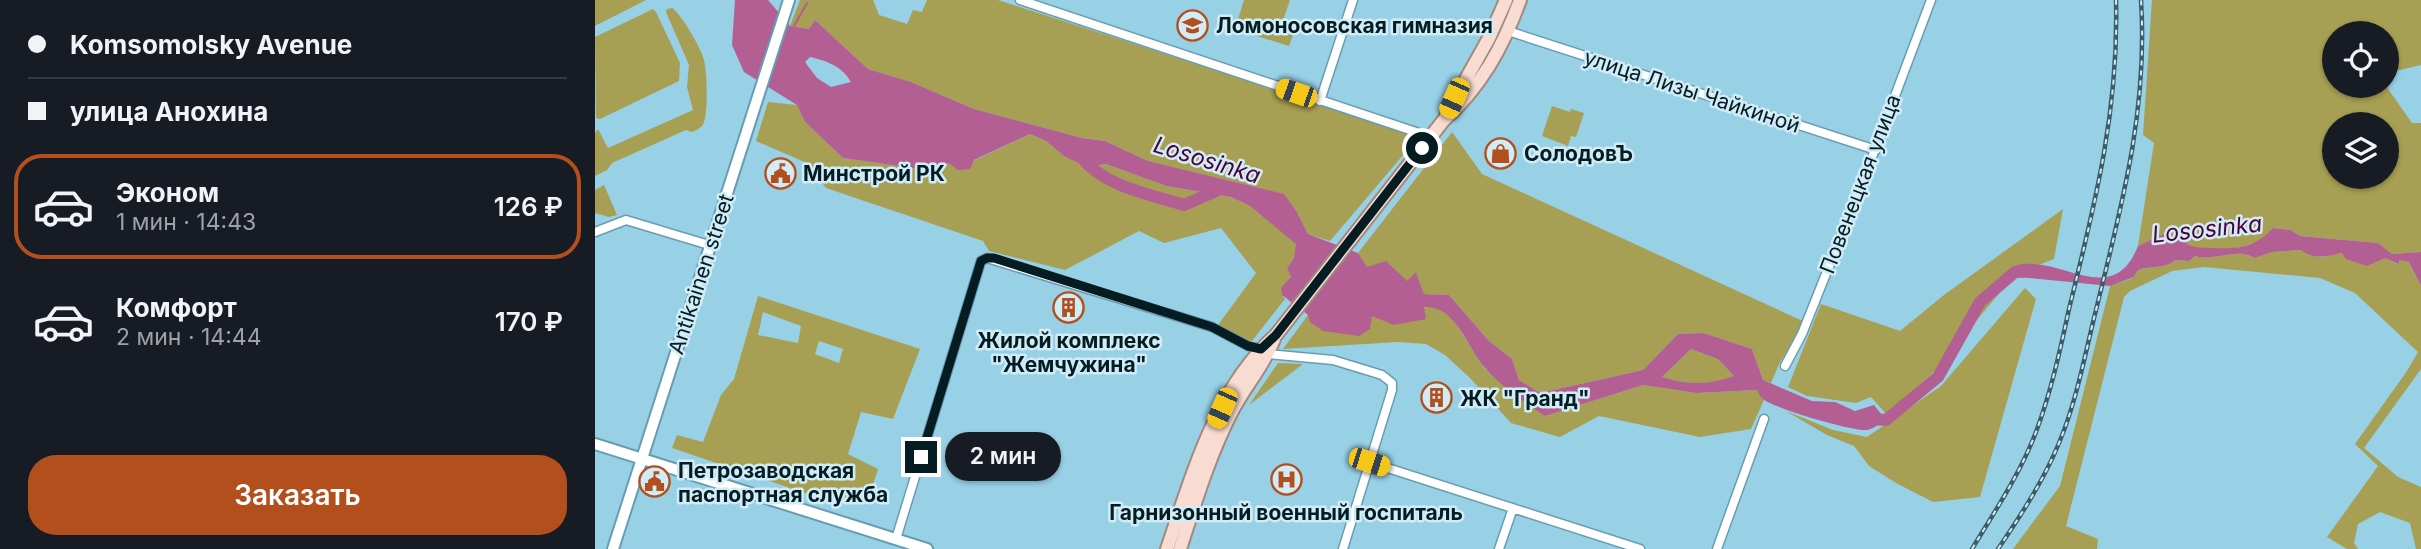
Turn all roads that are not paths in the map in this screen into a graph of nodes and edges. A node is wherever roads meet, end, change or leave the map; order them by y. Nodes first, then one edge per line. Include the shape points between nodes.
1 (789, 0) edge
2 (1020, 0) edge
3 (1353, 0) edge
4 (1506, 0) edge
5 (1520, 0) edge
6 (1931, 0) edge
7 (1509, 31) junction
8 (1472, 67) junction
9 (1484, 73) junction
10 (1320, 101) junction
11 (1443, 121) junction
12 (1431, 137) junction
13 (1876, 150) junction
14 (595, 232) edge
15 (709, 245) junction
16 (1265, 351) junction
17 (1785, 366) dead end
18 (1765, 419) dead end
19 (595, 444) edge
20 (642, 458) junction
21 (1369, 462) junction
22 (1513, 508) junction
23 (896, 539) junction
24 (613, 549) edge
25 (927, 549) edge
26 (1167, 549) edge
27 (1180, 549) edge
28 (1343, 549) edge
29 (1499, 549) edge
30 (1640, 549) edge
31 (1717, 549) edge

1 - 15 main road, Antikainen street
2 - 10 street
3 - 10 street
4 - 8 main road
5 - 7 main road
6 - 13 street, Повенецкая улица
7 - 9 main road
7 - 13 street, улица Лизы Чайкиной
8 - 9 street
8 - 11 main road
9 - 11 main road via 1463,104
10 - 12 street
11 - 12 main road
12 - 16 main road
13 - 17 street, Повенецкая улица
14 - 15 street via 626,220
15 - 20 main road, Antikainen street
16 - 21 street via 1333,360 1382,375 1392,383
16 - 23 street via 1212,327 994,258 981,261
16 - 26 main road via 1222,408
16 - 27 main road via 1231,413
18 - 31 street
19 - 20 main road
20 - 23 main road
20 - 24 main road, Antikainen street
21 - 22 street
21 - 28 street
22 - 29 street
22 - 30 street
23 - 25 main road

